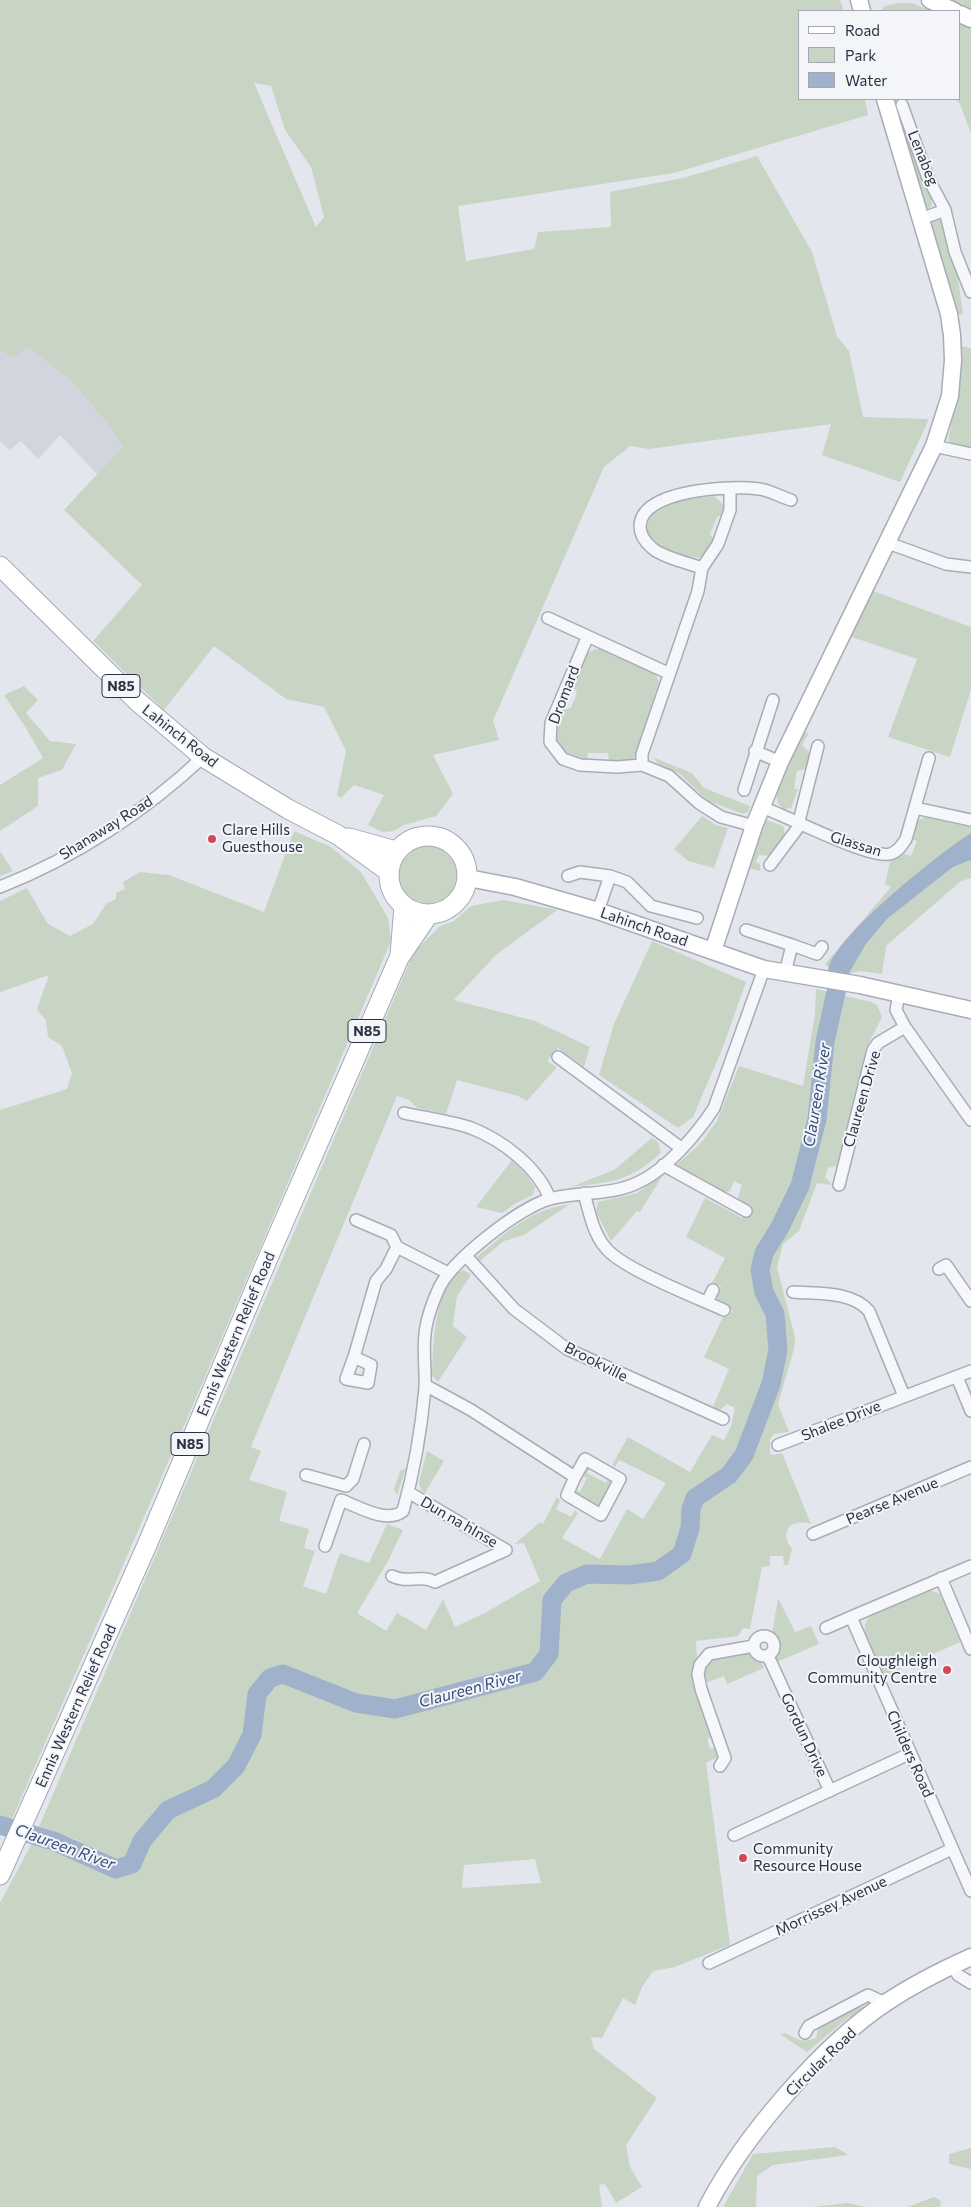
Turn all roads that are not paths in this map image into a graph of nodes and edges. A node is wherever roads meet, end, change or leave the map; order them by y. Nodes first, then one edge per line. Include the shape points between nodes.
1 (930, 0) edge
2 (952, 10) edge
3 (885, 100) edge
4 (902, 105) dead end
5 (945, 210) junction
6 (921, 219) junction
7 (971, 292) edge
8 (934, 446) junction
9 (971, 454) edge
10 (730, 488) junction
11 (791, 500) dead end
12 (888, 543) junction
13 (0, 566) edge
14 (971, 567) edge
15 (702, 568) junction
16 (548, 618) dead end
17 (587, 638) junction
18 (668, 674) junction
19 (773, 700) dead end
20 (818, 746) dead end
21 (755, 751) junction
22 (204, 757) junction
23 (930, 758) dead end
24 (780, 762) junction
25 (642, 764) junction
26 (744, 790) dead end
27 (761, 807) junction
28 (915, 808) junction
29 (971, 820) edge
30 (798, 823) junction
31 (754, 826) junction
32 (338, 834) junction
33 (396, 851) junction
34 (770, 865) dead end
35 (388, 871) junction
36 (568, 876) dead end
37 (610, 876) junction
38 (468, 878) junction
39 (0, 887) edge
40 (404, 906) junction
41 (598, 911) junction
42 (429, 914) junction
43 (697, 918) dead end
44 (746, 930) dead end
45 (792, 945) junction
46 (822, 947) dead end
47 (713, 951) junction
48 (399, 958) junction
49 (764, 969) junction
50 (785, 973) junction
51 (899, 994) junction
52 (971, 1010) edge
53 (905, 1028) junction
54 (558, 1057) dead end
55 (404, 1112) dead end
56 (971, 1120) edge
57 (680, 1148) junction
58 (662, 1165) junction
59 (839, 1184) dead end
60 (584, 1193) junction
61 (550, 1198) junction
62 (746, 1211) dead end
63 (356, 1220) dead end
64 (396, 1247) junction
65 (466, 1256) junction
66 (940, 1269) dead end
67 (448, 1273) junction
68 (713, 1290) dead end
69 (793, 1292) dead end
70 (707, 1302) junction
71 (971, 1302) edge
72 (724, 1310) dead end
73 (354, 1357) dead end
74 (971, 1371) edge
75 (957, 1377) junction
76 (425, 1385) junction
77 (904, 1396) junction
78 (971, 1411) edge
79 (723, 1419) dead end
80 (364, 1444) dead end
81 (778, 1445) dead end
82 (971, 1467) edge
83 (306, 1474) dead end
84 (575, 1477) junction
85 (346, 1486) junction
86 (408, 1492) junction
87 (341, 1500) junction
88 (813, 1534) dead end
89 (325, 1546) dead end
90 (971, 1566) edge
91 (392, 1576) dead end
92 (941, 1578) junction
93 (851, 1617) junction
94 (826, 1628) dead end
95 (754, 1646) junction
96 (971, 1649) edge
97 (768, 1656) junction
98 (909, 1754) junction
99 (720, 1766) dead end
100 (830, 1791) junction
101 (734, 1835) dead end
102 (952, 1849) junction
103 (3, 1869) edge
104 (971, 1891) edge
105 (971, 1957) edge
106 (709, 1963) dead end
107 (952, 1965) junction
108 (971, 1983) edge
109 (885, 2003) junction
110 (805, 2033) dead end
111 (707, 2207) edge

1 - 2 street
3 - 6 street
4 - 5 street, Lenabeg via 928,178
5 - 6 street
5 - 7 street, Lenabeg via 955,252
6 - 8 street via 949,314 952,335 950,396
8 - 9 street
8 - 12 street
10 - 11 street via 760,489
10 - 15 street via 730,510 718,544
10 - 15 street via 664,498 640,519 640,534 652,549
12 - 14 street via 946,564
12 - 24 street
13 - 22 main road, Lahinch Road / N85 via 137,702
15 - 18 street via 698,592
16 - 17 street
17 - 18 street
17 - 25 street, Dromard via 551,724 550,742 563,759 580,765 617,767
18 - 25 street via 642,754
19 - 21 street
20 - 30 street
21 - 24 street
21 - 26 street
22 - 32 main road, Lahinch Road / N85 via 288,809
22 - 39 street, Shanaway Road via 173,786 96,838
23 - 28 street, Glassan
24 - 27 street
25 - 31 street via 669,776 699,803 721,817
27 - 30 street, Glassan
27 - 31 street
28 - 29 street
28 - 30 street, Glassan via 900,849 888,854 870,851
30 - 34 street
31 - 47 street
32 - 33 main road, Lahinch Road / N85
32 - 35 main road, Lahinch Road / N85
33 - 35 main road
33 - 38 main road via 412,838 422,835 445,838 462,854
35 - 40 main road via 389,885
36 - 37 street via 580,872
37 - 41 street
37 - 43 street via 627,882 651,906
38 - 41 street, Lahinch Road via 515,887
38 - 42 main road via 459,899 440,912
40 - 42 main road
40 - 48 main road, Ennis Western Relief Road / N85
41 - 47 street, Lahinch Road
42 - 48 main road, Ennis Western Relief Road / N85
44 - 45 street
45 - 46 street via 818,954
45 - 50 street
47 - 49 street, Lahinch Road
48 - 103 main road, Ennis Western Relief Road / N85
49 - 50 street, Lahinch Road
49 - 57 street via 714,1108 701,1129
50 - 51 street, Lahinch Road
51 - 52 street, Lahinch Road
51 - 53 street via 896,1010
53 - 56 street
53 - 59 street, Claureen Drive via 878,1043 873,1050
54 - 57 street
55 - 61 street via 481,1132 524,1162 538,1177
57 - 58 street
58 - 60 street via 640,1182
58 - 62 street
60 - 61 street
60 - 70 street via 596,1234 606,1249 637,1270
61 - 65 street, Dun na hInse via 516,1214
63 - 64 street via 391,1235
64 - 67 street
64 - 73 street via 386,1269 376,1281
65 - 67 street, Dun na hInse
65 - 79 street, Brookville via 514,1309 567,1349
66 - 71 street via 946,1265
67 - 76 street, Dun na hInse via 439,1288 425,1328
68 - 70 street
69 - 77 street via 828,1294 862,1303 869,1311
70 - 72 street
74 - 75 street, Shalee Drive
75 - 77 street, Shalee Drive
75 - 78 street
76 - 84 street via 471,1410
76 - 86 street, Dun na hInse via 419,1451
77 - 81 street, Shalee Drive
80 - 85 street via 353,1479
82 - 88 street, Pearse Avenue
83 - 85 street
84 - 84 street via 585,1460 620,1479 601,1515 567,1495
85 - 87 street
86 - 87 street, Dun na hInse via 403,1511 397,1516 387,1517
86 - 91 street, Dun na hInse via 506,1550 435,1582 427,1578 402,1581
87 - 89 street
90 - 92 street
92 - 93 street
92 - 96 street
93 - 94 street
93 - 98 street, Childers Road
95 - 97 street, Gordun Drive via 760,1655
95 - 97 street, Gordun Drive via 759,1637 770,1638 774,1648
95 - 99 street via 709,1654 700,1665 701,1689 725,1758
97 - 100 street, Gordun Drive
98 - 100 street, Gordun Drive
98 - 102 street, Childers Road
100 - 101 street
102 - 104 street, Childers Road
102 - 106 street, Morrissey Avenue
105 - 107 street, Circular Road
107 - 108 street via 958,1975
107 - 109 street, Circular Road
109 - 110 street via 868,1995 809,2026
109 - 111 street, Circular Road via 819,2060 785,2096 740,2155

